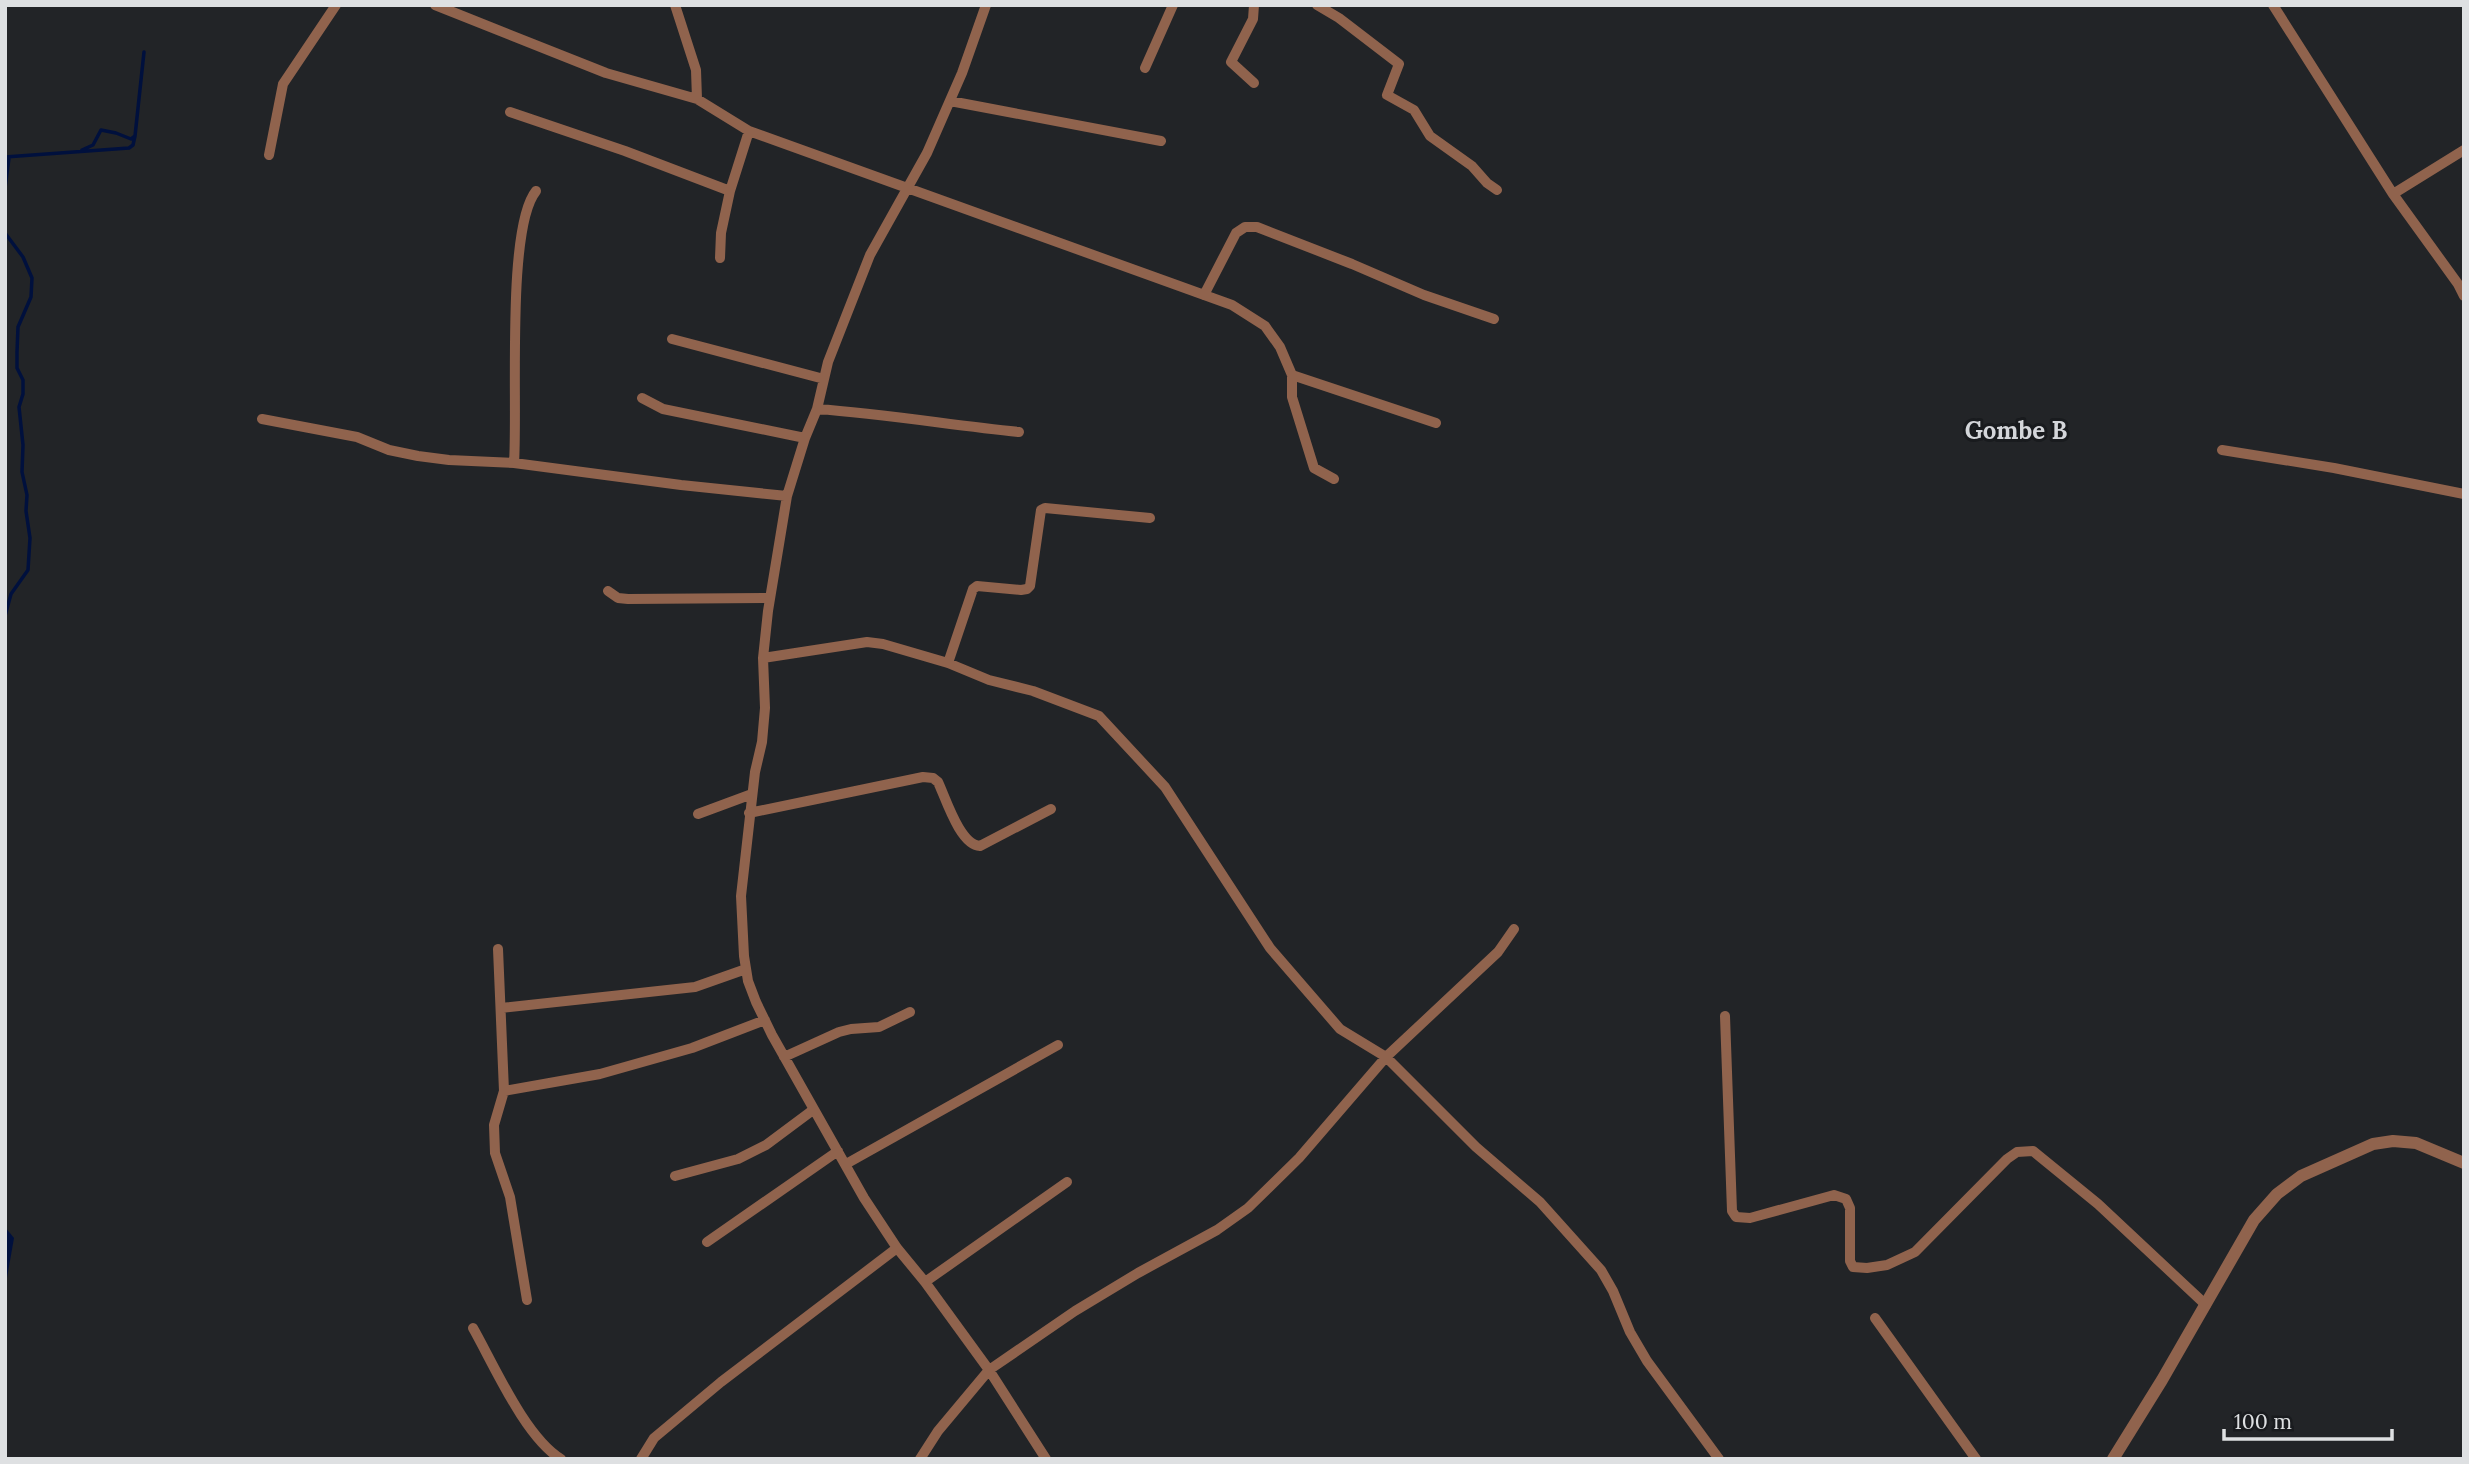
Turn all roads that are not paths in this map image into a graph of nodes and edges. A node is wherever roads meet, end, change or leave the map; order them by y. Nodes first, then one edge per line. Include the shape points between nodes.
1 (336, 5) edge
2 (435, 5) edge
3 (675, 5) edge
4 (986, 5) edge
5 (1173, 5) edge
6 (1254, 5) edge
7 (1317, 5) edge
8 (2273, 5) edge
9 (1145, 68) dead end
10 (1254, 83) dead end
11 (697, 99) junction
12 (950, 101) junction
13 (510, 112) dead end
14 (750, 131) junction
15 (1161, 141) dead end
16 (2464, 150) edge
17 (268, 155) dead end
18 (907, 189) junction
19 (1497, 190) dead end
20 (536, 191) dead end
21 (730, 191) junction
22 (2393, 194) junction
23 (720, 258) dead end
24 (1204, 295) junction
25 (2464, 296) edge
26 (1494, 319) dead end
27 (672, 339) dead end
28 (1293, 375) junction
29 (824, 379) junction
30 (642, 398) dead end
31 (817, 410) junction
32 (262, 419) dead end
33 (1436, 423) dead end
34 (1019, 432) dead end
35 (805, 438) junction
36 (2222, 450) dead end
37 (514, 463) junction
38 (1334, 479) dead end
39 (2464, 494) edge
40 (787, 496) junction
41 (1150, 518) dead end
42 (608, 591) dead end
43 (770, 598) junction
44 (764, 658) junction
45 (947, 663) junction
46 (752, 794) junction
47 (1051, 809) dead end
48 (750, 813) junction
49 (698, 814) dead end
50 (1514, 929) dead end
51 (498, 949) dead end
52 (746, 969) junction
53 (500, 1008) junction
54 (910, 1012) dead end
55 (1725, 1016) dead end
56 (765, 1020) junction
57 (1058, 1045) dead end
58 (784, 1057) junction
59 (1386, 1057) junction
60 (504, 1091) junction
61 (813, 1110) junction
62 (838, 1151) junction
63 (2464, 1163) edge
64 (846, 1164) junction
65 (675, 1176) dead end
66 (1067, 1182) dead end
67 (707, 1242) dead end
68 (897, 1248) junction
69 (925, 1282) junction
70 (527, 1300) dead end
71 (2206, 1305) junction
72 (1875, 1318) dead end
73 (472, 1328) dead end
74 (989, 1370) junction
75 (1042, 1457) edge
76 (561, 1459) edge
77 (640, 1459) edge
78 (920, 1459) edge
79 (1719, 1459) edge
80 (1976, 1459) edge
81 (2113, 1459) edge

1 - 17 street via 282,84
2 - 11 street via 606,73
3 - 11 street via 696,70
4 - 12 street
5 - 9 street
6 - 10 street via 1253,19 1231,62
7 - 19 street via 1399,64 1387,95 1414,110 1430,136
8 - 22 street
11 - 14 street
12 - 15 street
12 - 18 street
13 - 21 street
14 - 18 street
14 - 21 street
16 - 22 street
18 - 24 street
18 - 29 street via 870,255
20 - 37 street via 523,221 517,262
21 - 23 street
22 - 25 street
24 - 26 street via 1236,233 1256,227
24 - 28 street via 1232,305 1265,326
27 - 29 street
28 - 33 street
28 - 38 street via 1292,397 1314,468
29 - 31 street
30 - 35 street via 663,409
31 - 34 street
31 - 35 street
32 - 37 street via 358,437 418,456
35 - 40 street
36 - 39 street
37 - 40 street
40 - 43 street
41 - 45 street via 1041,510 1030,586 1021,590 973,589
42 - 43 street via 628,599
43 - 44 street
44 - 45 street via 867,642
44 - 46 street via 762,742
45 - 59 street via 1099,716 1165,787 1270,948 1340,1029
46 - 48 street
46 - 49 street
47 - 48 street via 980,846 964,838 933,778
48 - 52 street via 741,896
50 - 59 street via 1498,952
51 - 53 street
52 - 53 street via 695,987
52 - 56 street
53 - 60 street
54 - 58 street via 878,1027 839,1032
55 - 71 street via 1732,1211 1736,1217 1750,1218 1834,1195 1846,1199 1850,1208 1853,1268 1887,1265 1915,1252 2007,1159 2017,1152 2033,1151 2098,1203
56 - 58 street
56 - 60 street via 692,1048 613,1070
57 - 64 street
58 - 61 street
59 - 74 street via 1299,1158 1248,1208 1075,1311
59 - 79 street via 1476,1147 1540,1202 1601,1270 1647,1361
60 - 70 street via 494,1125 495,1153 510,1197
61 - 62 street
61 - 65 street via 766,1145 738,1159
62 - 64 street
62 - 67 street
63 - 71 street via 2416,1143 2393,1141 2373,1143 2301,1176 2254,1220
64 - 68 street
66 - 69 street
68 - 69 street
68 - 77 street via 702,1398 654,1438
69 - 74 street
71 - 81 street
72 - 80 street
73 - 76 street via 520,1413 550,1452
74 - 75 street
74 - 78 street

